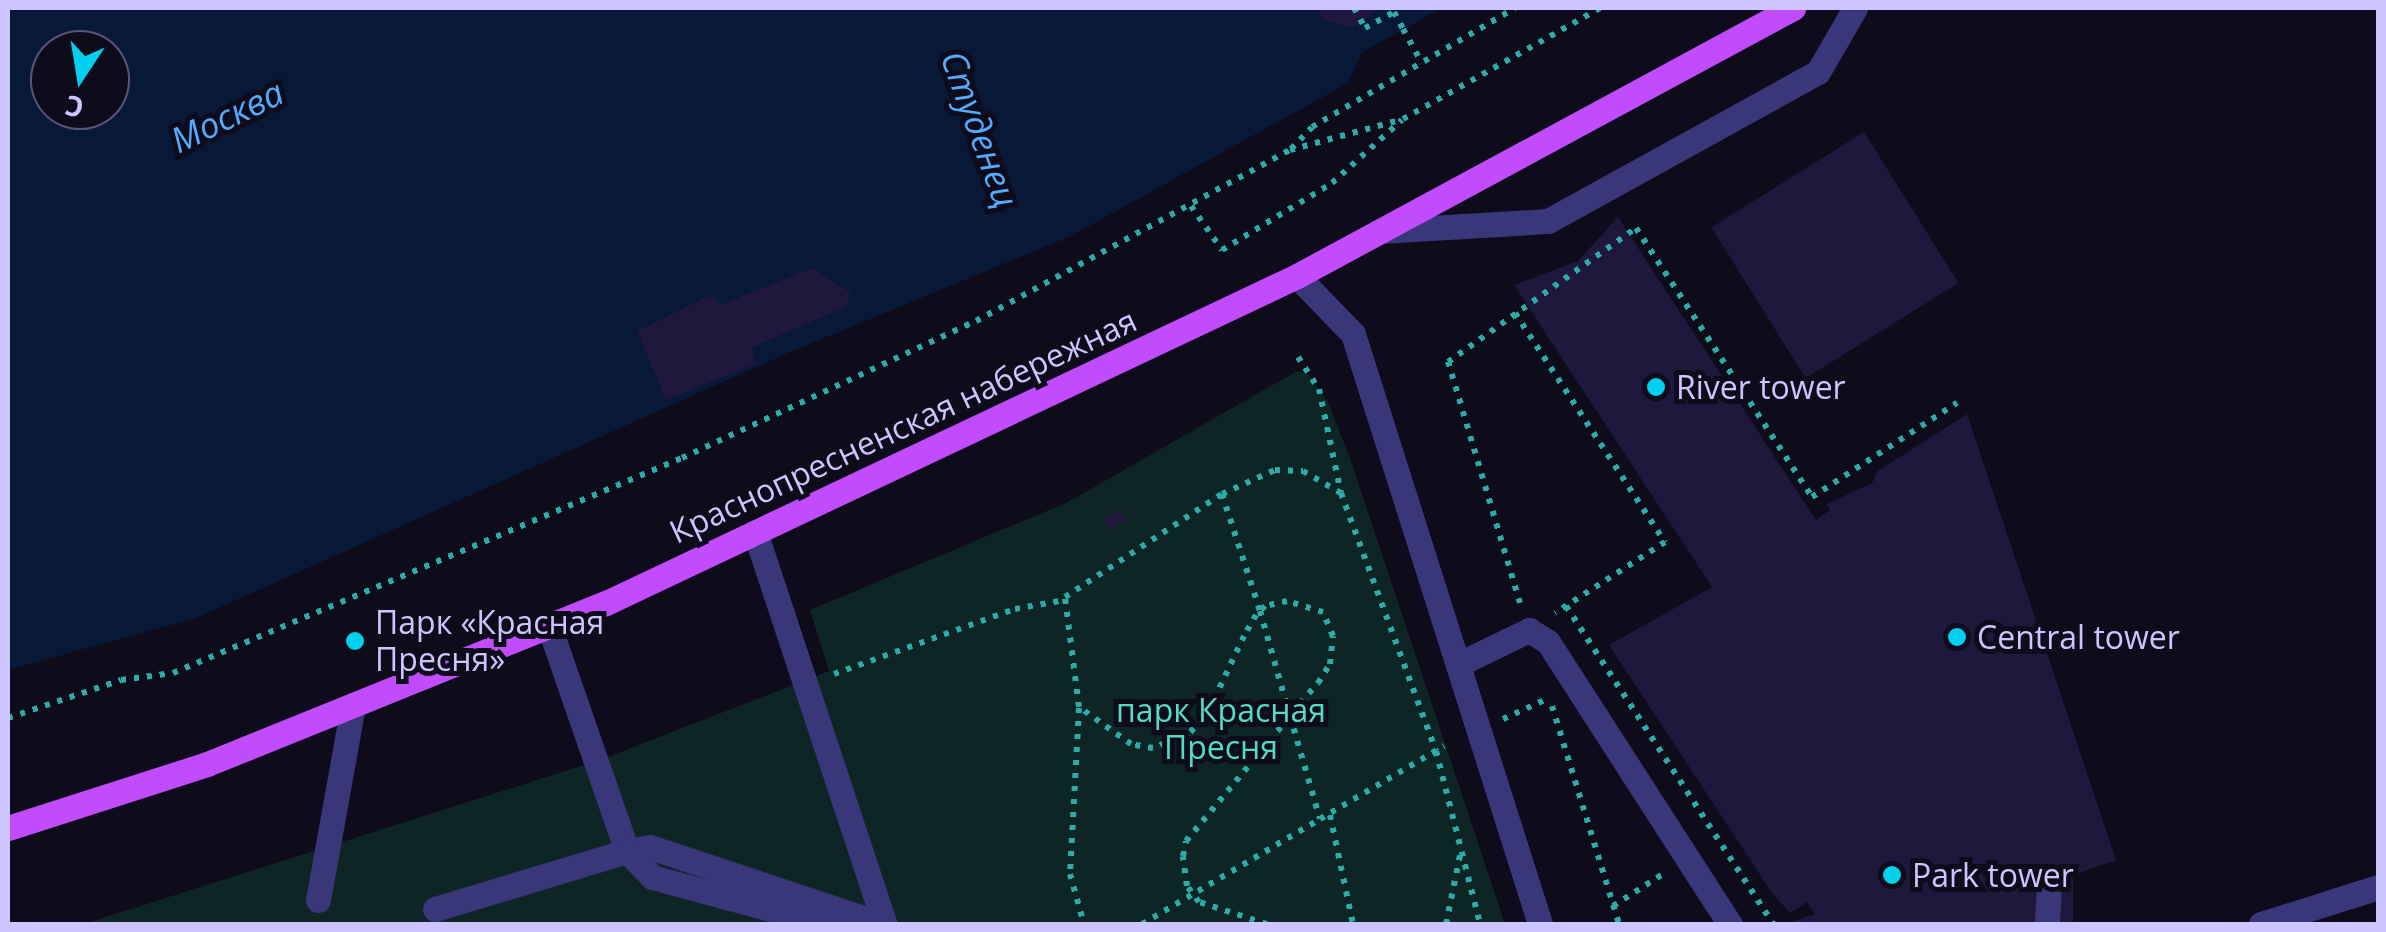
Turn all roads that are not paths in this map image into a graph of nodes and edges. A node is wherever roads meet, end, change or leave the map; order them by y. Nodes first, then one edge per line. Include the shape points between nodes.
1 (1793, 8) edge
2 (1856, 8) edge
3 (1380, 231) junction
4 (1297, 276) junction
5 (755, 532) junction
6 (549, 626) junction
7 (1460, 664) junction
8 (353, 706) junction
9 (8, 828) edge
10 (626, 851) junction
11 (2048, 883) dead end
12 (2378, 886) edge
13 (318, 900) dead end
14 (435, 908) dead end
15 (826, 924) edge
16 (884, 924) edge
17 (1540, 924) edge
18 (1730, 924) edge
19 (2046, 924) edge
20 (2260, 924) edge

1 - 3 main road, Краснопресненская набережная
2 - 3 street via 1818,72 1548,221
3 - 4 main road, Краснопресненская набережная
4 - 5 main road, Краснопресненская набережная
4 - 7 street via 1352,334
5 - 6 main road, Краснопресненская набережная
5 - 16 street
6 - 8 main road, Краснопресненская набережная
6 - 10 street
7 - 17 street
7 - 18 street via 1528,630 1548,642
8 - 9 main road, Краснопресненская набережная via 207,764
8 - 13 street
10 - 14 street
10 - 15 street via 652,877
10 - 16 street via 650,847
11 - 19 street
12 - 20 street

